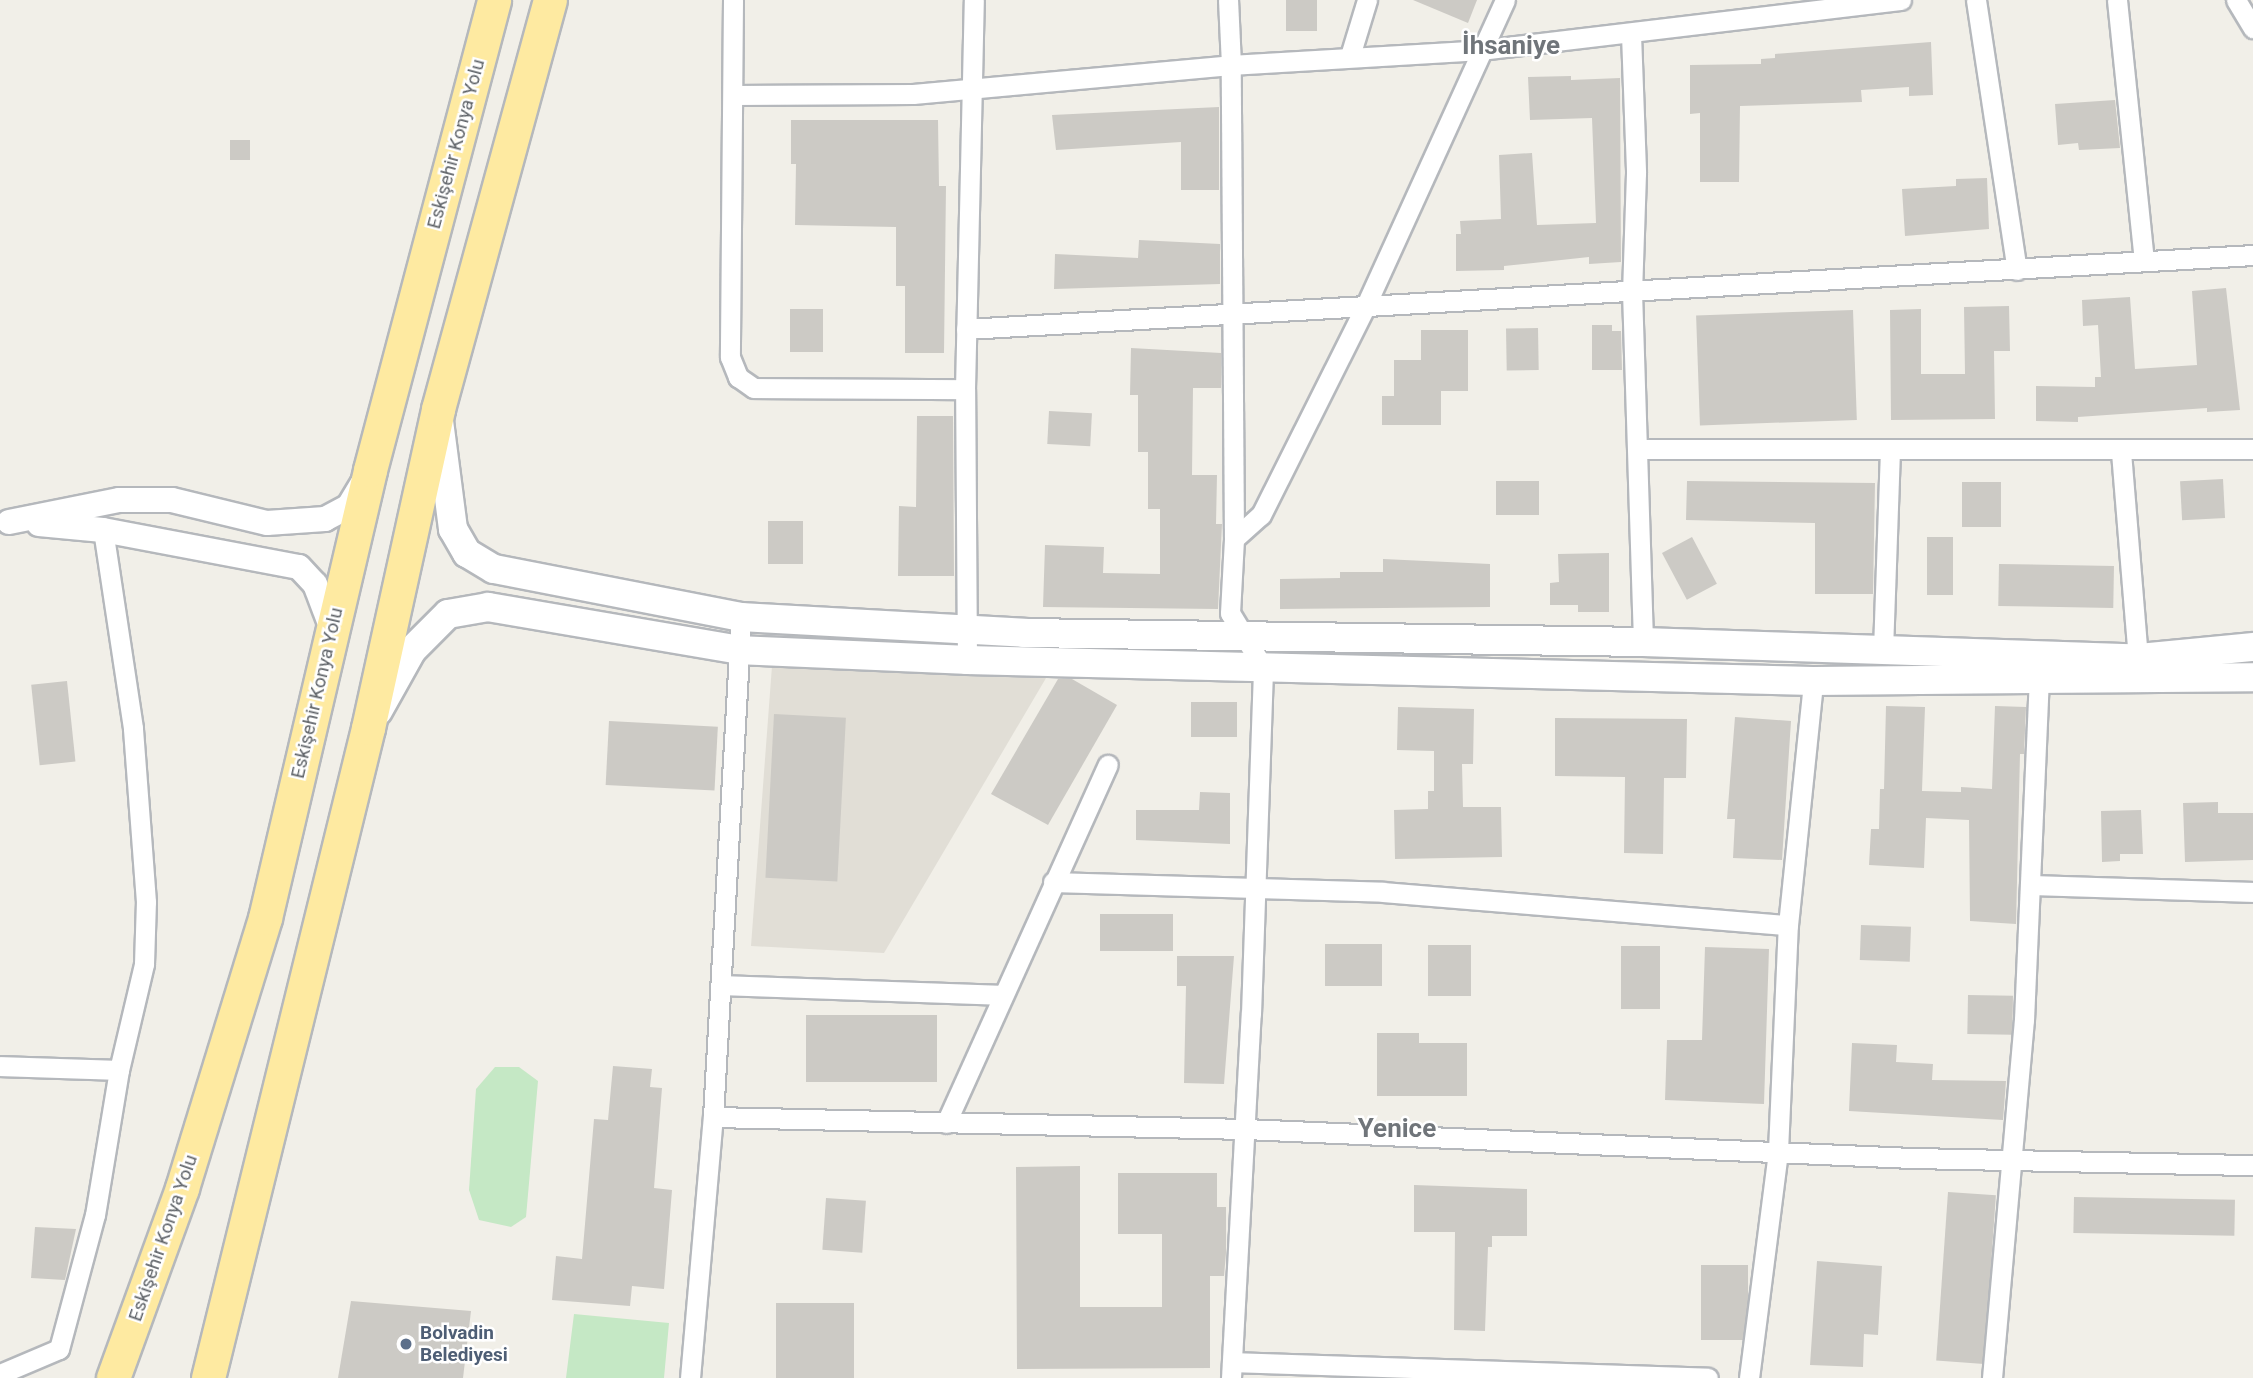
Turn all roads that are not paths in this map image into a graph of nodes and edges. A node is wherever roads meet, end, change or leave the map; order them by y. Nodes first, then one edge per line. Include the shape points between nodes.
1 (494, 0) edge
2 (550, 0) edge
3 (733, 0) edge
4 (974, 0) edge
5 (1228, 0) edge
6 (1367, 0) edge
7 (1504, 0) edge
8 (1902, 0) edge
9 (1976, 0) edge
10 (2117, 0) edge
11 (2236, 0) edge
12 (2253, 29) edge
13 (1631, 34) junction
14 (1481, 50) junction
15 (1350, 56) junction
16 (1231, 65) junction
17 (973, 88) junction
18 (733, 95) junction
19 (2253, 255) edge
20 (2144, 261) junction
21 (2017, 270) junction
22 (1632, 290) junction
23 (1366, 305) junction
24 (1233, 314) junction
25 (966, 329) junction
26 (965, 390) junction
27 (438, 409) junction
28 (1639, 449) junction
29 (2253, 449) edge
30 (1890, 451) junction
31 (2121, 452) junction
32 (370, 470) junction
33 (4, 521) edge
34 (103, 530) junction
35 (1234, 539) junction
36 (741, 617) junction
37 (332, 629) junction
38 (970, 631) junction
39 (1241, 638) junction
40 (1643, 642) junction
41 (2253, 647) edge
42 (739, 650) junction
43 (1883, 650) junction
44 (2137, 658) junction
45 (967, 660) junction
46 (1263, 667) junction
47 (2253, 677) edge
48 (1814, 681) junction
49 (2039, 681) junction
50 (368, 728) junction
51 (1108, 765) dead end
52 (1054, 882) junction
53 (2033, 885) junction
54 (1255, 888) junction
55 (2253, 892) edge
56 (1788, 925) junction
57 (722, 985) junction
58 (1003, 995) junction
59 (0, 1066) edge
60 (119, 1070) junction
61 (713, 1117) junction
62 (946, 1123) junction
63 (1245, 1129) junction
64 (1778, 1151) junction
65 (2012, 1162) junction
66 (2253, 1165) edge
67 (1232, 1370) edge
68 (0, 1374) edge
69 (113, 1378) edge
70 (208, 1378) edge
71 (690, 1378) edge
72 (1708, 1378) edge
73 (1749, 1378) edge
74 (1992, 1378) edge

1 - 32 highway, Eskişehir Konya Yolu
2 - 27 highway
3 - 18 street
4 - 17 street
5 - 16 street
6 - 15 street
7 - 14 street
8 - 13 street
9 - 21 street
10 - 20 street
11 - 12 street
13 - 14 street
13 - 22 street via 1636,173
14 - 15 street
14 - 23 street
15 - 16 street
16 - 17 street
16 - 24 street
17 - 18 street via 804,97
17 - 25 street
18 - 26 street via 730,358 738,377 754,388
19 - 20 street
20 - 21 street
21 - 22 street
22 - 23 street
22 - 28 street
23 - 24 street
23 - 35 street via 1261,515
24 - 25 street
24 - 35 street
25 - 26 street
26 - 38 street
27 - 36 main road via 453,529 467,552 495,569
27 - 50 highway
28 - 30 street
28 - 40 street
29 - 31 street
30 - 31 street
30 - 43 street
31 - 44 street
32 - 33 street via 349,506 325,519 267,523 172,500 119,500
32 - 37 highway, Eskişehir Konya Yolu
33 - 34 street
34 - 37 street via 299,567 315,584
34 - 60 street via 133,728 146,902 144,964
35 - 39 street via 1230,612
36 - 38 main road
36 - 42 street
37 - 69 highway, Eskişehir Konya Yolu via 265,918 182,1188
38 - 39 main road
38 - 45 street
39 - 40 main road
39 - 46 street
40 - 43 main road
41 - 44 main road
42 - 45 main road
42 - 50 main road via 488,607 448,614 412,650
42 - 57 street
43 - 44 main road
45 - 46 main road
46 - 48 main road
46 - 54 street
47 - 49 main road
48 - 49 main road
48 - 56 street
49 - 53 street
50 - 70 highway
51 - 52 street
52 - 54 street
52 - 58 street
53 - 55 street
53 - 65 street
54 - 56 street via 1555,904
54 - 63 street
56 - 64 street
57 - 58 street
57 - 61 street
58 - 62 street
59 - 60 street
60 - 68 street via 95,1215 59,1349
61 - 62 street
61 - 71 street
62 - 63 street
63 - 64 street
63 - 67 street
64 - 65 street
64 - 73 street
65 - 66 street
65 - 74 street
67 - 72 street

